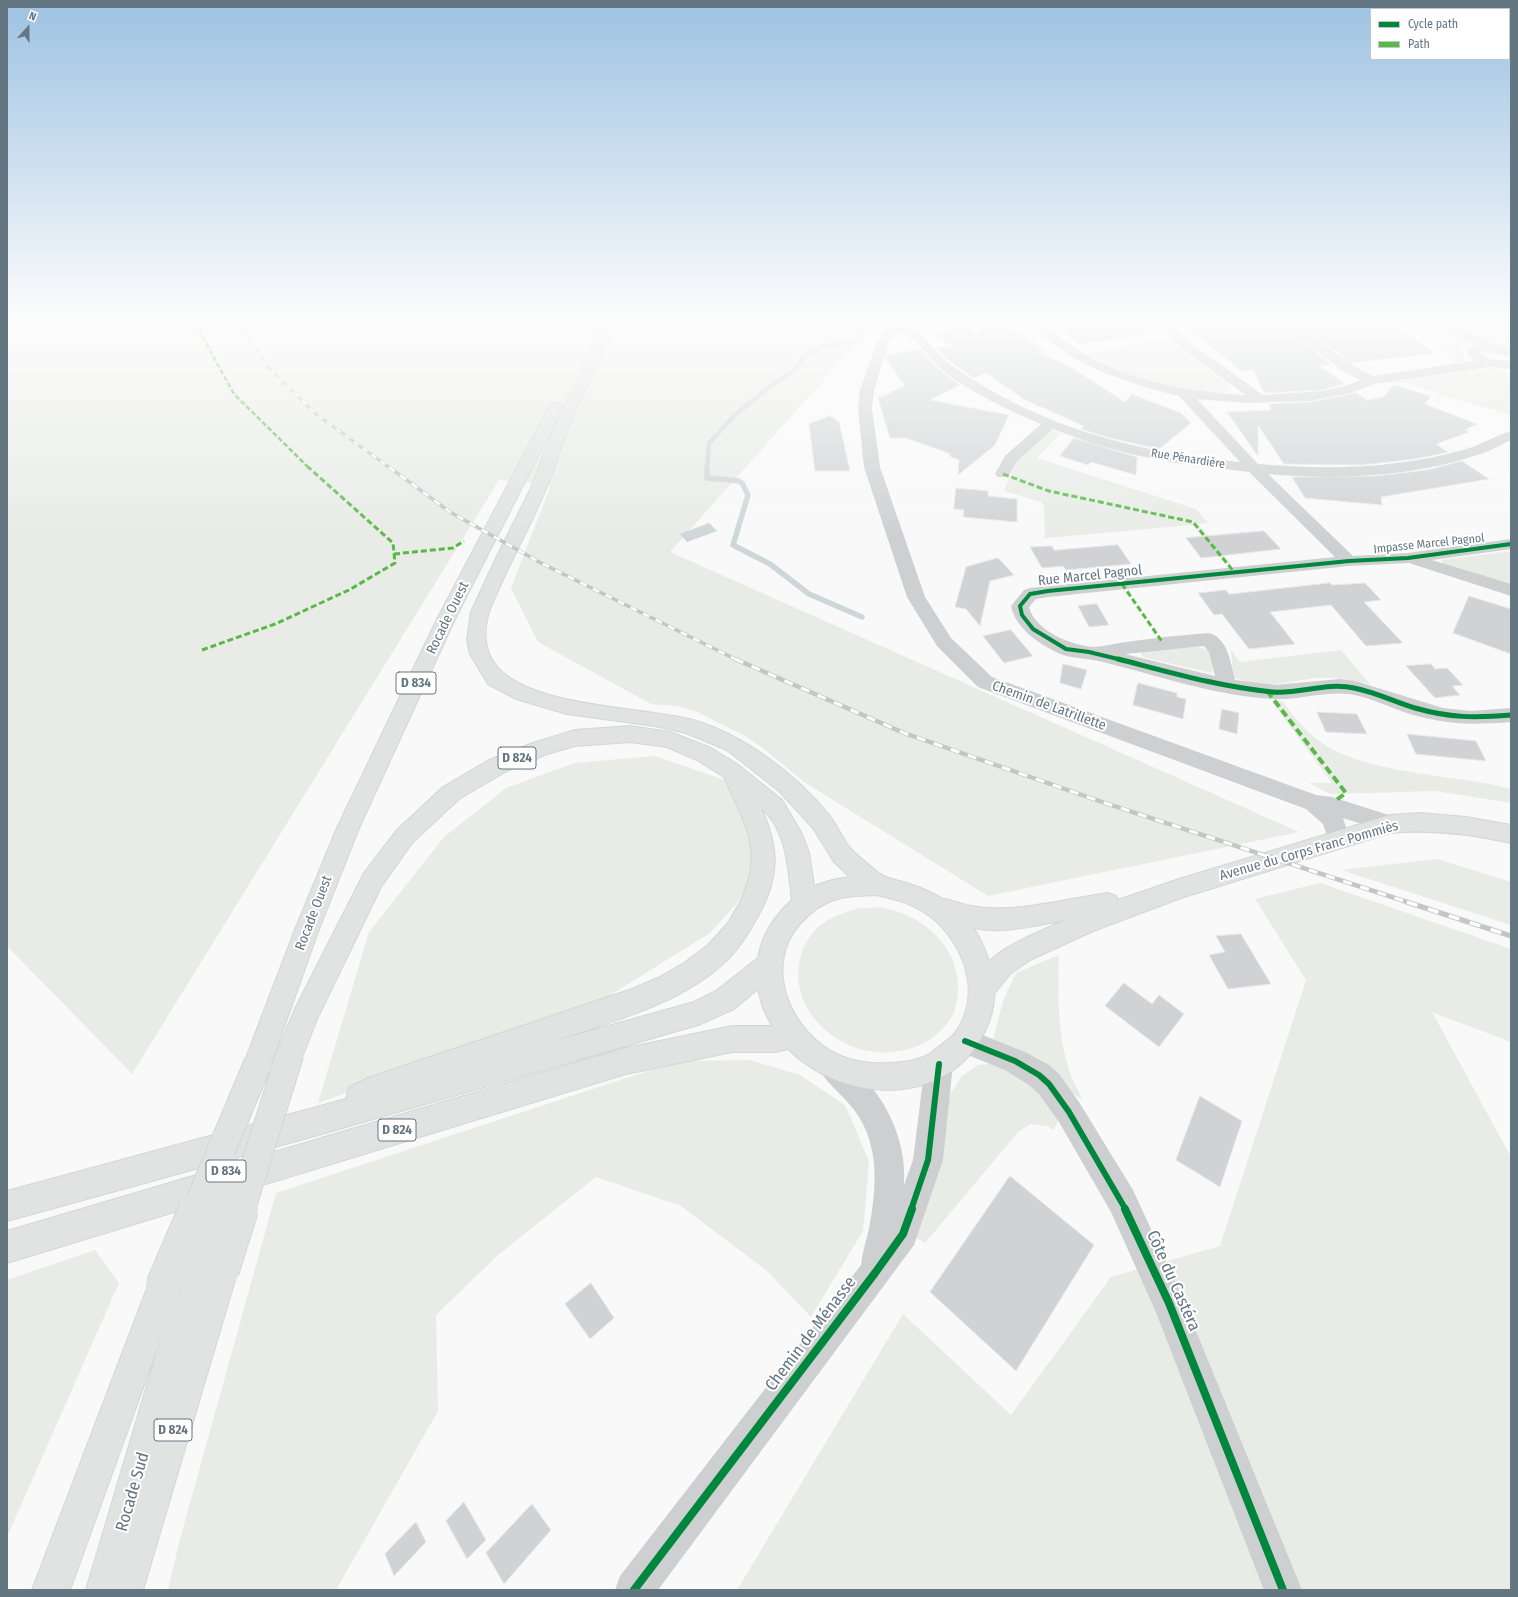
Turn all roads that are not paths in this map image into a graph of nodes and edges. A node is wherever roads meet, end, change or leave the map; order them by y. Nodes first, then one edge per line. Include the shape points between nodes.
1 (564, 391) edge
2 (579, 391) edge
3 (867, 391) edge
4 (981, 391) edge
5 (1172, 391) edge
6 (1248, 391) edge
7 (1341, 391) edge
8 (1185, 394) junction
9 (1260, 399) junction
10 (1050, 424) junction
11 (1511, 435) edge
12 (1253, 468) junction
13 (1003, 474) dead end
14 (1511, 544) edge
15 (1408, 558) junction
16 (1349, 561) junction
17 (1511, 590) edge
18 (1089, 652) junction
19 (1227, 686) junction
20 (1511, 715) edge
21 (730, 770) junction
22 (1314, 803) junction
23 (1390, 824) junction
24 (1511, 834) edge
25 (1339, 840) junction
26 (876, 885) junction
27 (1179, 889) junction
28 (804, 904) junction
29 (936, 907) junction
30 (769, 965) junction
31 (983, 988) junction
32 (792, 1035) junction
33 (965, 1041) junction
34 (258, 1063) joint
35 (939, 1064) junction
36 (831, 1065) junction
37 (322, 1120) junction
38 (7, 1206) edge
39 (7, 1247) edge
40 (875, 1273) junction
41 (193, 1278) junction
42 (58, 1574) edge
43 (105, 1590) edge
44 (124, 1590) edge
45 (634, 1590) edge
46 (1283, 1590) edge

1 - 34 main road, Rocade Ouest / D 834 via 446,619 348,828 306,932
2 - 26 main road via 561,428 539,488 480,612 476,640 478,654 496,679 508,688 523,694 567,707 685,725 734,745 787,785 821,822 842,855
3 - 22 street, Chemin de Latrillette via 865,409 872,468 916,597 944,642 985,682
4 - 10 street, Rue Pénardière
5 - 8 street
6 - 9 street
7 - 9 street via 1302,399
8 - 9 street via 1213,398
8 - 12 street
10 - 12 street, Rue Pénardière via 1134,450
10 - 13 street via 1010,458
11 - 12 street, Rue Pénardière via 1472,452 1405,466 1354,470
12 - 16 street
14 - 15 street, Impasse Marcel Pagnol
15 - 16 street, Impasse Marcel Pagnol
15 - 17 street, Impasse Marcel Pagnol
16 - 18 street, Rue Marcel Pagnol via 1048,591 1030,594 1020,606 1022,616 1033,629 1066,649
18 - 19 street, Rue Marcel Pagnol
18 - 19 street, Rue Marcel Pagnol via 1209,639 1218,651
19 - 20 street via 1275,692 1340,686 1355,688 1443,715 1471,718
21 - 28 main road, D 824 via 774,806 791,834 797,853
21 - 37 main road, D 824 via 757,825 764,857 758,891 746,920 721,950 686,978 635,1000 368,1092
21 - 41 main road, D 824, bridge via 704,754 670,740 630,734 575,738 540,748 497,766 451,793 404,837 372,880 311,1002
22 - 23 street, Chemin de Latrillette
22 - 25 street, Chemin de Latrillette via 1329,813
23 - 24 main road, Avenue du Corps Franc Pommiès via 1440,822
23 - 25 main road, Avenue du Corps Franc Pommiès
25 - 27 main road, Avenue du Corps Franc Pommiès
26 - 28 main road via 850,886
26 - 29 main road via 907,892
27 - 29 main road, Avenue du Corps Franc Pommiès via 1079,909 1002,920 972,917
27 - 31 main road, Avenue du Corps Franc Pommiès via 1084,922 1020,952 1001,966
28 - 30 main road via 787,920 775,941
29 - 31 main road via 960,929 973,951
30 - 32 main road via 770,989 778,1013
30 - 37 main road, D 824 via 725,1000 698,1013
31 - 33 main road via 978,1016
32 - 36 main road via 810,1052
32 - 39 main road, D 824 via 776,1039 732,1039 626,1061
33 - 35 main road
33 - 46 street, Côte du Castéra via 1015,1061 1049,1084 1069,1112 1122,1201 1169,1303
34 - 41 main road, D 824, bridge
35 - 36 main road via 905,1076 868,1077
35 - 40 street, Chemin de Ménasse via 928,1160 903,1234
36 - 40 street, Chemin de Ménasse via 865,1099 879,1122 886,1147 891,1171 888,1208
37 - 38 main road, D 824
40 - 45 street, Chemin de Ménasse
41 - 42 main road, D 824
41 - 43 main road, Rocade Sud
41 - 44 main road, D 824

